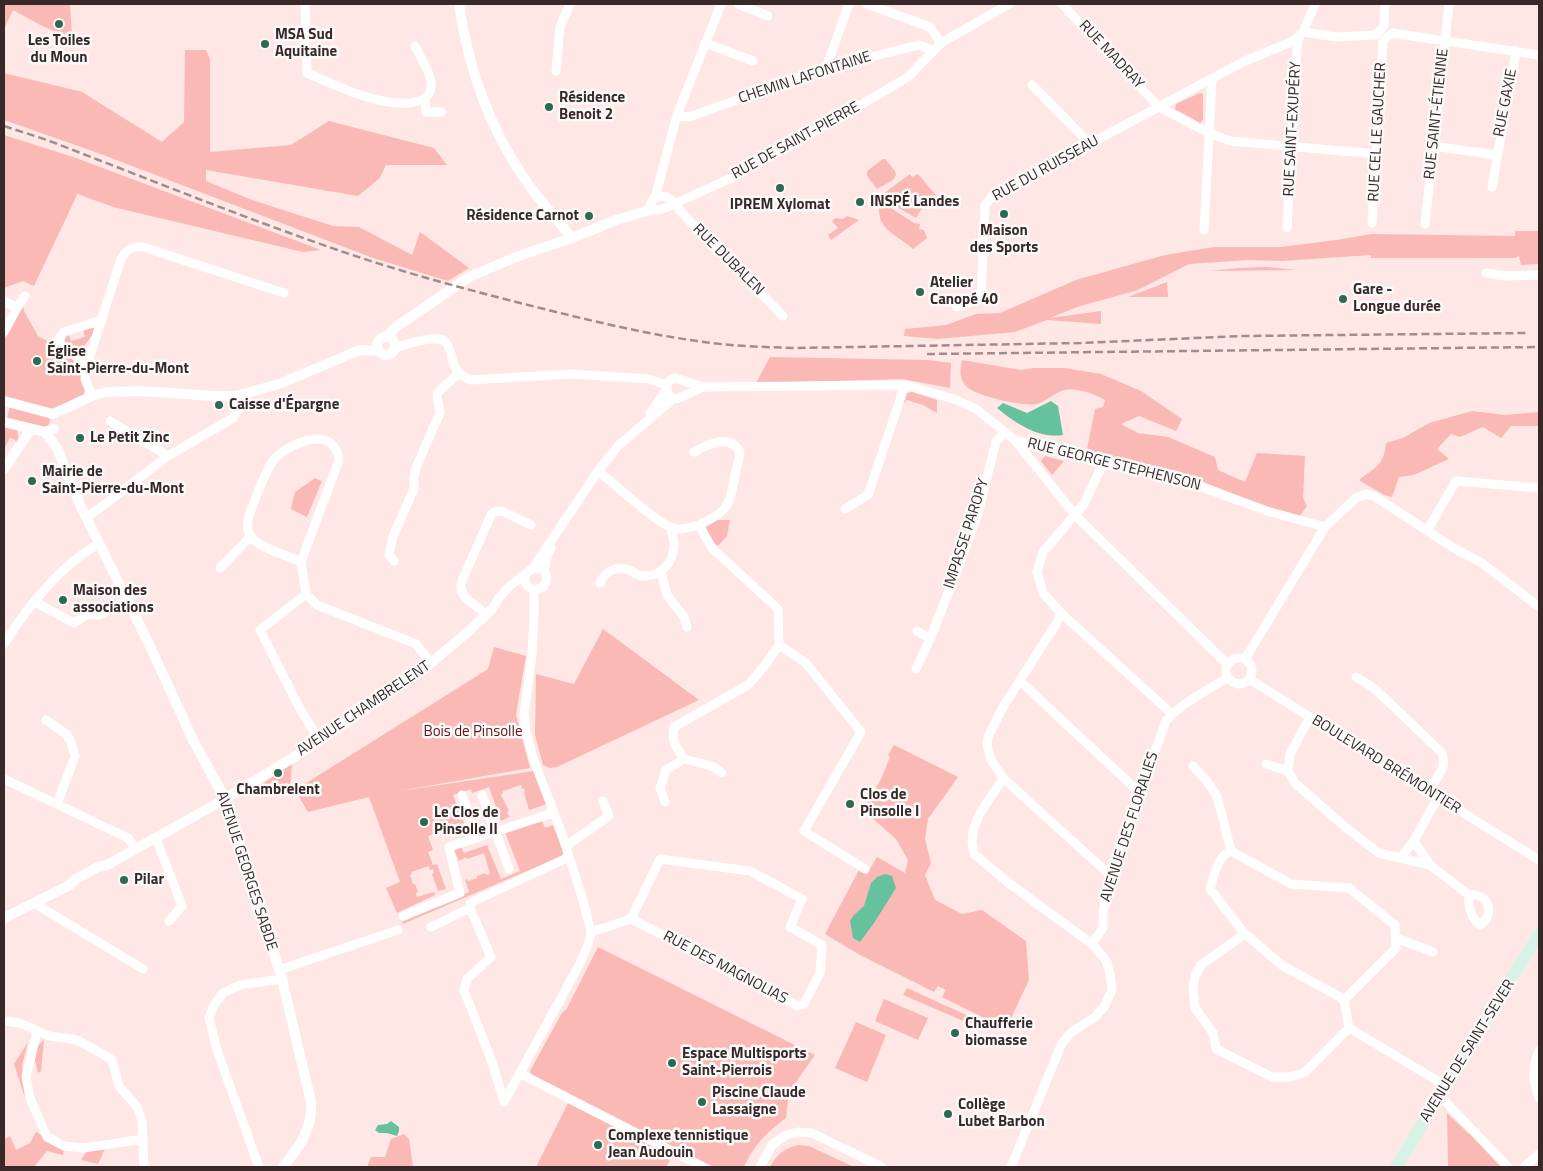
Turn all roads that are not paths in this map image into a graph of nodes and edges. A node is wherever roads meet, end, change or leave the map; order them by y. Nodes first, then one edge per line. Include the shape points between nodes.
1 (305, 4) edge
2 (459, 4) edge
3 (570, 4) edge
4 (721, 4) edge
5 (738, 4) edge
6 (849, 4) edge
7 (867, 4) edge
8 (1009, 4) edge
9 (1062, 4) edge
10 (1314, 4) edge
11 (1385, 4) edge
12 (1450, 4) edge
13 (768, 16) dead end
14 (1384, 26) junction
15 (1303, 32) junction
16 (1392, 34) junction
17 (1380, 38) junction
18 (1446, 41) junction
19 (705, 43) junction
20 (941, 43) junction
21 (415, 46) dead end
22 (932, 50) junction
23 (1516, 51) junction
24 (1539, 54) edge
25 (753, 61) dead end
26 (826, 68) junction
27 (556, 71) dead end
28 (1212, 80) junction
29 (1032, 85) dead end
30 (425, 100) junction
31 (1160, 107) junction
32 (442, 112) dead end
33 (677, 115) junction
34 (1209, 133) junction
35 (1090, 144) junction
36 (1433, 146) junction
37 (1292, 147) junction
38 (1377, 154) junction
39 (1496, 155) junction
40 (1492, 187) dead end
41 (655, 197) junction
42 (675, 203) junction
43 (647, 211) junction
44 (1372, 223) dead end
45 (1425, 224) dead end
46 (1287, 228) dead end
47 (1204, 230) dead end
48 (568, 239) junction
49 (1486, 273) dead end
50 (1539, 275) edge
51 (284, 293) dead end
52 (25, 296) dead end
53 (4, 301) edge
54 (957, 307) dead end
55 (17, 308) junction
56 (783, 316) dead end
57 (102, 320) junction
58 (4, 332) edge
59 (394, 340) junction
60 (378, 347) junction
61 (87, 365) junction
62 (458, 374) junction
63 (685, 382) junction
64 (905, 385) junction
65 (666, 387) junction
66 (703, 387) junction
67 (686, 394) junction
68 (92, 396) junction
69 (236, 396) junction
70 (673, 399) junction
71 (4, 401) edge
72 (110, 421) dead end
73 (4, 422) edge
74 (52, 425) junction
75 (643, 425) junction
76 (31, 429) junction
77 (1005, 432) junction
78 (1015, 440) junction
79 (694, 452) dead end
80 (168, 456) junction
81 (1103, 464) junction
82 (4, 469) edge
83 (598, 471) junction
84 (1539, 488) edge
85 (845, 509) dead end
86 (568, 515) junction
87 (1075, 515) junction
88 (86, 516) junction
89 (531, 525) dead end
90 (699, 525) junction
91 (670, 527) junction
92 (1325, 527) junction
93 (1427, 531) junction
94 (250, 536) junction
95 (99, 544) junction
96 (301, 562) junction
97 (394, 562) dead end
98 (220, 568) dead end
99 (529, 570) junction
100 (544, 571) junction
101 (661, 572) junction
102 (600, 582) dead end
103 (526, 584) junction
104 (538, 589) junction
105 (306, 594) junction
106 (128, 600) junction
107 (35, 602) junction
108 (1539, 607) edge
109 (490, 611) junction
110 (1061, 614) junction
111 (687, 627) dead end
112 (917, 631) dead end
113 (930, 639) junction
114 (4, 644) edge
115 (779, 645) junction
116 (1245, 659) junction
117 (431, 663) junction
118 (1227, 664) junction
119 (916, 669) dead end
120 (1356, 677) dead end
121 (1227, 678) junction
122 (1249, 680) junction
123 (1020, 681) junction
124 (1172, 714) junction
125 (1310, 717) junction
126 (46, 720) dead end
127 (319, 740) junction
128 (684, 759) junction
129 (1266, 764) dead end
130 (1194, 766) dead end
131 (1288, 771) junction
132 (722, 773) dead end
133 (1003, 778) junction
134 (4, 779) edge
135 (1428, 791) junction
136 (1140, 793) junction
137 (462, 795) dead end
138 (482, 795) dead end
139 (1438, 797) junction
140 (225, 799) junction
141 (603, 800) dead end
142 (664, 802) dead end
143 (57, 804) junction
144 (553, 813) junction
145 (494, 832) junction
146 (156, 838) junction
147 (478, 838) junction
148 (1414, 841) junction
149 (566, 846) junction
150 (136, 849) junction
151 (1523, 850) junction
152 (1231, 851) junction
153 (569, 857) junction
154 (1401, 857) junction
155 (1539, 860) edge
156 (1430, 864) junction
157 (1539, 864) edge
158 (509, 869) dead end
159 (866, 869) dead end
160 (1112, 877) junction
161 (1469, 894) dead end
162 (34, 903) junction
163 (470, 908) junction
164 (403, 916) dead end
165 (4, 918) edge
166 (631, 919) junction
167 (169, 921) dead end
168 (431, 926) dead end
169 (398, 930) dead end
170 (591, 932) junction
171 (1245, 934) junction
172 (1539, 934) edge
173 (1396, 938) junction
174 (1092, 944) junction
175 (1433, 952) dead end
176 (143, 969) dead end
177 (280, 974) junction
178 (1344, 1000) junction
179 (4, 1021) edge
180 (1348, 1028) junction
181 (37, 1032) junction
182 (1539, 1051) edge
183 (520, 1074) junction
184 (1443, 1091) junction
185 (1539, 1098) edge
186 (143, 1139) junction
187 (1539, 1154) edge
188 (144, 1167) edge
189 (259, 1167) edge
190 (283, 1167) edge
191 (703, 1167) edge
192 (760, 1167) edge
193 (882, 1167) edge
194 (1011, 1167) edge
195 (1396, 1167) edge
196 (1508, 1167) edge
197 (1524, 1167) edge

1 - 30 street via 307,74 368,98 394,104
2 - 48 street via 476,82 497,132 524,180
3 - 27 street via 560,27
4 - 19 street
5 - 13 street
6 - 26 street
7 - 20 street via 930,27
8 - 20 street, RUE DE SAINT-PIERRE
9 - 31 street, RUE MADRAY
10 - 15 street
11 - 14 street
12 - 18 street, RUE SAINT-ÉTIENNE
14 - 16 street
14 - 17 street
15 - 17 street
15 - 28 street, RUE DU RUISSEAU via 1293,42 1243,62
15 - 37 street, RUE SAINT-EXUPÉRY via 1298,40
16 - 17 street, RUE CEL LE GAUCHER
16 - 18 street
17 - 38 street, RUE CEL LE GAUCHER
18 - 23 street
18 - 36 street, RUE SAINT-ÉTIENNE
19 - 25 street
19 - 33 street
20 - 22 street, RUE DE SAINT-PIERRE
21 - 30 street via 431,79 430,93
22 - 26 street, CHEMIN LAFONTAINE via 919,44
22 - 42 street, RUE DE SAINT-PIERRE via 908,76 876,96 738,175
23 - 24 street
23 - 39 street, RUE GAXIE
26 - 33 street, CHEMIN LAFONTAINE via 689,117
28 - 31 street, RUE DU RUISSEAU
28 - 34 street
29 - 35 street
30 - 32 street via 426,112
31 - 34 street
31 - 35 street, RUE DU RUISSEAU
33 - 41 street
34 - 37 street via 1230,141
34 - 47 street
35 - 54 street, RUE DU RUISSEAU via 992,196 985,205 981,298
36 - 39 street, RUE GAXIE
36 - 45 street, RUE SAINT-ÉTIENNE
37 - 38 street
37 - 46 street, RUE SAINT-EXUPÉRY
38 - 44 street, RUE CEL LE GAUCHER
39 - 40 street, RUE GAXIE
41 - 42 street via 665,196
41 - 43 street
42 - 43 street, RUE DE SAINT-PIERRE
42 - 56 street, RUE DUBALEN
43 - 48 street, RUE DE SAINT-PIERRE
48 - 59 street, RUE DE SAINT-PIERRE via 469,277
49 - 50 street
51 - 57 street via 137,246 125,252 121,259
52 - 55 street
53 - 55 street
55 - 58 street
57 - 61 street
57 - 61 street via 64,332 58,340
59 - 60 street, RUE DE SAINT-PIERRE via 380,339
59 - 60 street via 390,353 385,355
59 - 62 street via 442,339 448,344
60 - 69 street, RUE DE SAINT-PIERRE via 360,350 279,384
61 - 68 street via 85,379
62 - 65 street via 477,381 570,374 649,379
62 - 97 street via 438,392 440,414 417,465 414,489 394,536 389,554
63 - 65 street via 675,378
63 - 66 street, RUE GEORGE STEPHENSON
63 - 67 street
64 - 66 street, RUE GEORGE STEPHENSON
64 - 77 street, RUE GEORGE STEPHENSON via 976,409
64 - 85 street via 868,495
65 - 70 street
65 - 75 street, AVENUE CHAMBRELENT
66 - 67 street, RUE GEORGE STEPHENSON
67 - 70 street via 680,399
68 - 69 street, RUE DE SAINT-PIERRE via 121,391
68 - 74 street, RUE DE SAINT-PIERRE via 70,407
69 - 80 street via 237,411 233,418
70 - 75 street, AVENUE CHAMBRELENT
71 - 74 street
72 - 80 street
73 - 76 street
74 - 76 street
74 - 88 street, AVENUE GEORGES SABDE via 56,431 57,448
75 - 83 street, AVENUE CHAMBRELENT
76 - 82 street
77 - 78 street, RUE GEORGE STEPHENSON
77 - 113 street, IMPASSE PAROPY via 996,441 978,514
78 - 81 street, RUE GEORGE STEPHENSON
78 - 87 street
79 - 90 street via 705,445 726,441 735,445 740,453 728,506 716,517
80 - 88 street
81 - 87 street via 1084,504
81 - 92 street, RUE GEORGE STEPHENSON via 1177,478 1267,511
83 - 86 street, AVENUE CHAMBRELENT
83 - 91 street
84 - 93 street via 1456,481
86 - 99 street, AVENUE CHAMBRELENT
86 - 100 street, AVENUE CHAMBRELENT via 548,554
87 - 110 street via 1043,552 1037,572 1042,593
87 - 118 street
88 - 95 street, AVENUE GEORGES SABDE
89 - 109 street via 502,511 491,515 460,589 463,595
90 - 91 street
90 - 115 street via 712,548 778,609
91 - 101 street via 674,546 671,559
92 - 93 street via 1356,498 1367,494
92 - 116 street
93 - 108 street via 1482,563
94 - 96 street via 260,544
94 - 96 street via 248,520 274,459 288,447 308,439 325,440 335,449 339,464
94 - 98 street
95 - 106 street, AVENUE GEORGES SABDE
95 - 107 street via 75,559
96 - 105 street
99 - 100 street via 539,568
99 - 103 street via 524,576
99 - 109 street, AVENUE CHAMBRELENT via 510,586
100 - 104 street via 546,582
101 - 102 street via 646,576 623,569 610,571 603,574
101 - 111 street via 667,595 684,617
103 - 104 street
103 - 109 street, AVENUE CHAMBRELENT
104 - 144 street via 524,715 533,758
105 - 117 street via 318,605 416,644
105 - 127 street via 260,630
106 - 107 street via 99,615 88,614 74,623
106 - 140 street, AVENUE GEORGES SABDE via 193,740
107 - 114 street
109 - 117 street, AVENUE CHAMBRELENT
110 - 123 street
110 - 124 street
112 - 113 street
113 - 119 street, IMPASSE PAROPY
115 - 128 street via 748,685 674,727 672,736
115 - 159 street via 806,663 860,732 804,831
116 - 118 street via 1233,659
116 - 122 street via 1252,671
117 - 127 street, AVENUE CHAMBRELENT
118 - 121 street
120 - 135 street via 1374,688 1441,752 1444,764
121 - 122 street via 1238,685
121 - 124 street, AVENUE DES FLORALIES
122 - 125 street, BOULEVARD BRÉMONTIER
123 - 133 street via 986,745
123 - 136 street
124 - 136 street, AVENUE DES FLORALIES via 1166,721
125 - 131 street via 1290,754
125 - 135 street, BOULEVARD BRÉMONTIER
126 - 143 street via 66,734 75,756
127 - 140 street, AVENUE CHAMBRELENT
128 - 132 street via 712,766
128 - 142 street via 666,770 660,788
129 - 131 street
130 - 152 street via 1217,796
131 - 154 street via 1295,783 1370,848 1386,856
133 - 160 street
133 - 174 street via 973,831 974,854
134 - 143 street
135 - 139 street, BOULEVARD BRÉMONTIER
136 - 160 street, AVENUE DES FLORALIES
137 - 147 street
138 - 145 street
139 - 148 street
139 - 151 street, BOULEVARD BRÉMONTIER
140 - 146 street, AVENUE CHAMBRELENT
140 - 177 street, AVENUE GEORGES SABDE
141 - 149 street via 609,816
143 - 150 street via 128,838
144 - 145 street
144 - 149 street
145 - 147 street
145 - 158 street
146 - 150 street, AVENUE CHAMBRELENT
146 - 167 street via 182,906
147 - 164 street via 449,847 460,893
148 - 154 street
148 - 156 street
149 - 153 street
150 - 162 street, AVENUE CHAMBRELENT
151 - 155 street, BOULEVARD BRÉMONTIER
151 - 157 street, BOULEVARD BRÉMONTIER
152 - 171 street via 1226,852 1217,865 1210,889
152 - 173 street via 1291,884 1349,888 1395,925
153 - 163 street via 470,903
153 - 170 street
154 - 156 street
156 - 161 street
160 - 174 street, AVENUE DES FLORALIES via 1103,928
162 - 165 street, AVENUE CHAMBRELENT
162 - 176 street
163 - 168 street
163 - 183 street via 491,957 466,979 464,990 504,1102
166 - 166 street, RUE DES MAGNOLIAS via 660,859 750,871 802,899 790,927 822,946 820,973 804,1004 798,1006
166 - 170 street
169 - 177 street
170 - 183 street via 578,967
171 - 178 street via 1282,966
171 - 180 street via 1200,965 1195,976 1195,1008 1213,1034 1216,1049 1272,1077 1290,1077 1304,1073
172 - 184 main road, AVENUE DE SAINT-SEVER
173 - 175 street
173 - 178 street via 1396,948
174 - 194 street via 1106,960 1112,990 1109,999 1095,1017 1062,1043
177 - 189 street via 223,993 210,1018 217,1050
177 - 190 street, AVENUE GEORGES SABDE via 311,1108 304,1140
178 - 180 street
179 - 181 street via 20,1022
180 - 184 street
181 - 186 street via 79,1041 112,1060 119,1086 140,1113
181 - 186 street via 26,1077 30,1098 47,1136 64,1146 84,1148
182 - 185 street via 1533,1082
183 - 191 street
184 - 195 main road, AVENUE DE SAINT-SEVER
184 - 196 street
186 - 188 street
187 - 197 street
192 - 193 street via 772,1145 786,1135 798,1132 812,1133

